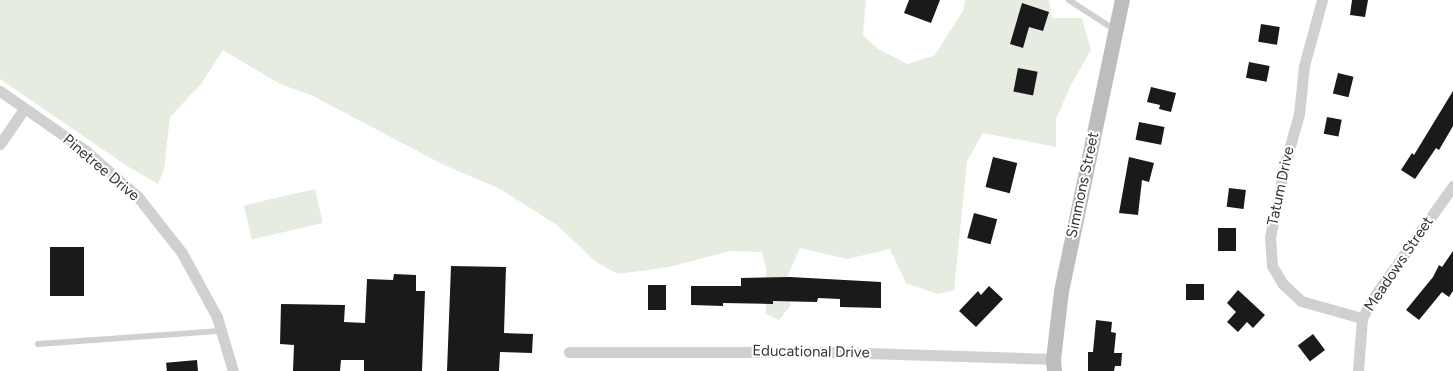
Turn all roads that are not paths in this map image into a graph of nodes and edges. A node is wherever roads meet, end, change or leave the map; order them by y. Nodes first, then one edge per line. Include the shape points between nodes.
1 (1069, 0) edge
2 (1122, 0) edge
3 (1322, 0) edge
4 (1116, 30) junction
5 (0, 91) edge
6 (24, 109) junction
7 (0, 144) edge
8 (1453, 186) edge
9 (1362, 318) junction
10 (221, 330) junction
11 (38, 344) dead end
12 (569, 352) dead end
13 (1054, 365) edge
14 (233, 371) edge
15 (1358, 371) edge

1 - 4 lane
2 - 4 street, Simmons Street
3 - 9 street, Tatum Drive via 1304,66 1299,114 1286,160 1270,237 1272,266 1283,284 1301,301
4 - 13 street, Simmons Street via 1073,224 1061,291
5 - 6 street, Pinetree Drive
6 - 7 street
6 - 10 street, Pinetree Drive via 86,151 138,197 182,253 217,317
8 - 9 street, Meadows Street via 1373,298
9 - 15 street, Meadows Street
10 - 11 lane
10 - 14 street, Pinetree Drive
12 - 13 street, Educational Drive via 833,352

